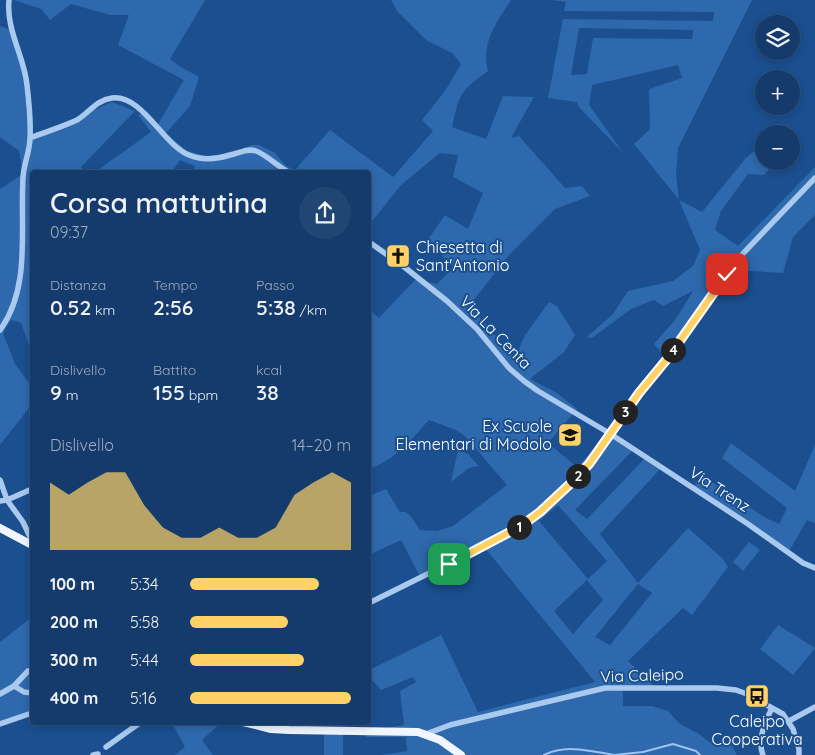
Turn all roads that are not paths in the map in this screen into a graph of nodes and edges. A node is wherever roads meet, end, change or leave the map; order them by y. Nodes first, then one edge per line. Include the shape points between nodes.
1 (9, 0) edge
2 (30, 138) junction
3 (285, 170) edge
4 (815, 178) edge
5 (371, 243) edge
6 (0, 330) edge
7 (609, 433) junction
8 (0, 480) edge
9 (30, 491) edge
10 (8, 500) junction
11 (0, 501) edge
12 (0, 528) edge
13 (30, 537) edge
14 (30, 544) edge
15 (815, 568) edge
16 (371, 602) edge
17 (28, 671) dead end
18 (14, 686) junction
19 (30, 693) edge
20 (0, 694) edge
21 (815, 707) edge
22 (772, 708) junction
23 (30, 714) edge
24 (789, 721) junction
25 (0, 724) edge
26 (137, 725) edge
27 (255, 725) edge
28 (426, 734) junction
29 (106, 747) dead end
30 (461, 755) edge
31 (763, 755) edge
32 (799, 755) edge

1 - 2 street via 9,24 26,75
2 - 3 street via 76,120 105,99 117,98 136,107 169,141 188,155 208,160 245,150 256,151
2 - 6 street via 23,174 22,256 17,295 13,309
4 - 7 street via 733,264 667,359
5 - 7 street, Via La Centa via 447,301 524,381
7 - 15 street, Via Trenz
7 - 16 street via 589,464 521,526
8 - 10 street
9 - 10 street
10 - 11 street
10 - 13 street
12 - 14 main road
17 - 18 street
18 - 19 street
18 - 20 street
21 - 24 street
22 - 24 street, Via Caleipo
22 - 28 street, Via Caleipo via 736,690 605,688
22 - 31 street via 760,745
23 - 25 street
24 - 32 street via 800,749
26 - 29 street
27 - 28 main road via 289,730
28 - 30 main road

